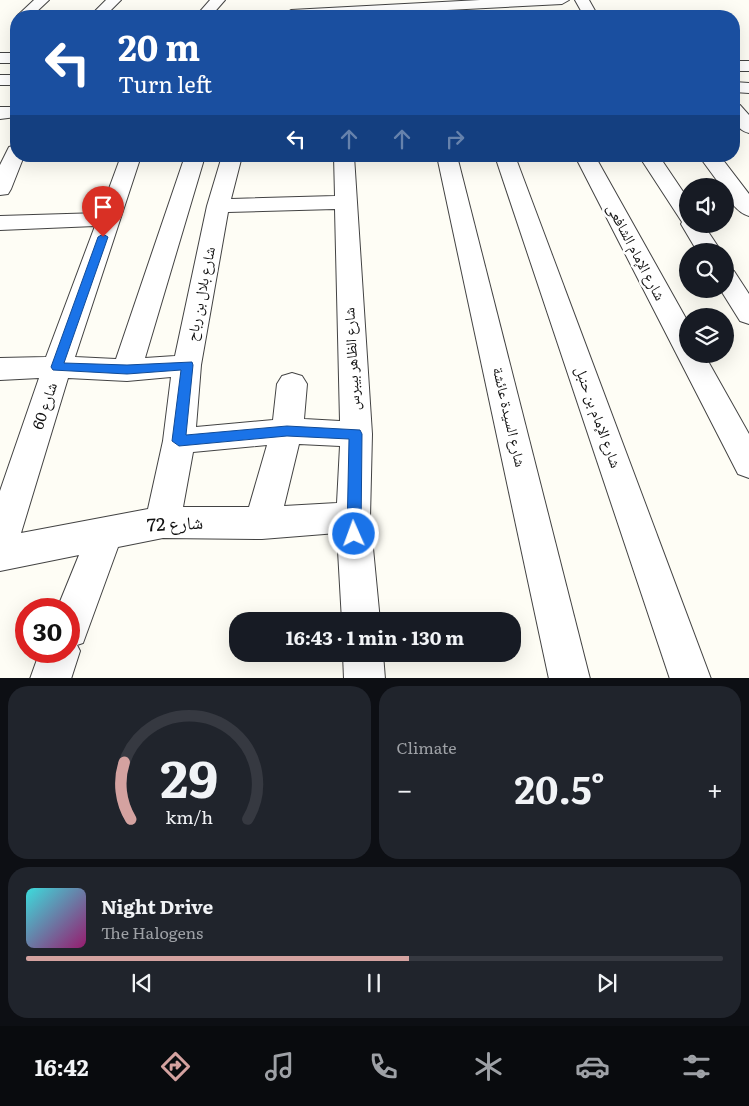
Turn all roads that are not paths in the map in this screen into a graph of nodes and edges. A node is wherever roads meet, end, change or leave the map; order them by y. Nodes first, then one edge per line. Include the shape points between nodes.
1 (42, 0) edge
2 (114, 0) edge
3 (218, 0) edge
4 (562, 0) edge
5 (515, 1) edge
6 (414, 4) edge
7 (31, 10) edge
8 (103, 10) edge
9 (208, 10) edge
10 (340, 10) edge
11 (740, 116) edge
12 (749, 127) edge
13 (11, 162) edge
14 (130, 162) edge
15 (193, 162) edge
16 (230, 162) edge
17 (344, 162) edge
18 (448, 162) edge
19 (507, 162) edge
20 (588, 162) edge
21 (653, 162) edge
22 (713, 162) edge
23 (0, 189) edge
24 (345, 202) junction
25 (679, 203) edge
26 (218, 206) junction
27 (749, 210) edge
28 (110, 219) junction
29 (0, 223) edge
30 (734, 291) edge
31 (749, 315) edge
32 (679, 331) edge
33 (695, 363) edge
34 (188, 365) junction
35 (57, 367) junction
36 (0, 369) edge
37 (127, 370) junction
38 (292, 384) dead end
39 (287, 431) junction
40 (356, 434) junction
41 (179, 441) junction
42 (749, 464) edge
43 (353, 517) junction
44 (163, 522) junction
45 (262, 523) junction
46 (104, 533) junction
47 (0, 543) edge
48 (0, 554) edge
49 (80, 599) edge
50 (360, 612) edge
51 (364, 662) edge
52 (56, 663) edge
53 (50, 678) edge
54 (365, 678) edge
55 (570, 678) edge
56 (691, 678) edge

1 - 7 street
2 - 8 street
3 - 9 street
4 - 5 street
5 - 6 street
6 - 10 street
11 - 12 street
13 - 23 street
14 - 28 street, شارع 60
15 - 37 street
16 - 26 street, شارع بلال بن رباح
17 - 24 street, شارع الظاهر بيبرس
18 - 55 street, شارع السيدة عائشة
19 - 56 street, شارع الإمام بن حنبل
20 - 32 street, شارع الإمام الشافعى
21 - 25 street
22 - 27 street
24 - 26 street
24 - 40 street, شارع الظاهر بيبرس
26 - 34 street, شارع بلال بن رباح
28 - 29 street
28 - 35 street, شارع 60
30 - 31 street
33 - 42 street
34 - 37 street
34 - 41 street, شارع بلال بن رباح
35 - 36 street
35 - 37 street
35 - 47 street, شارع 60
38 - 39 street
39 - 40 street
39 - 41 street
39 - 45 street
40 - 43 street, شارع الظاهر بيبرس
41 - 44 street, شارع بلال بن رباح
43 - 45 street, شارع 72
43 - 50 street, شارع الظاهر بيبرس
44 - 45 street, شارع 72
44 - 46 street, شارع 72
46 - 48 street, شارع 72
46 - 49 street
51 - 54 street
52 - 53 street

